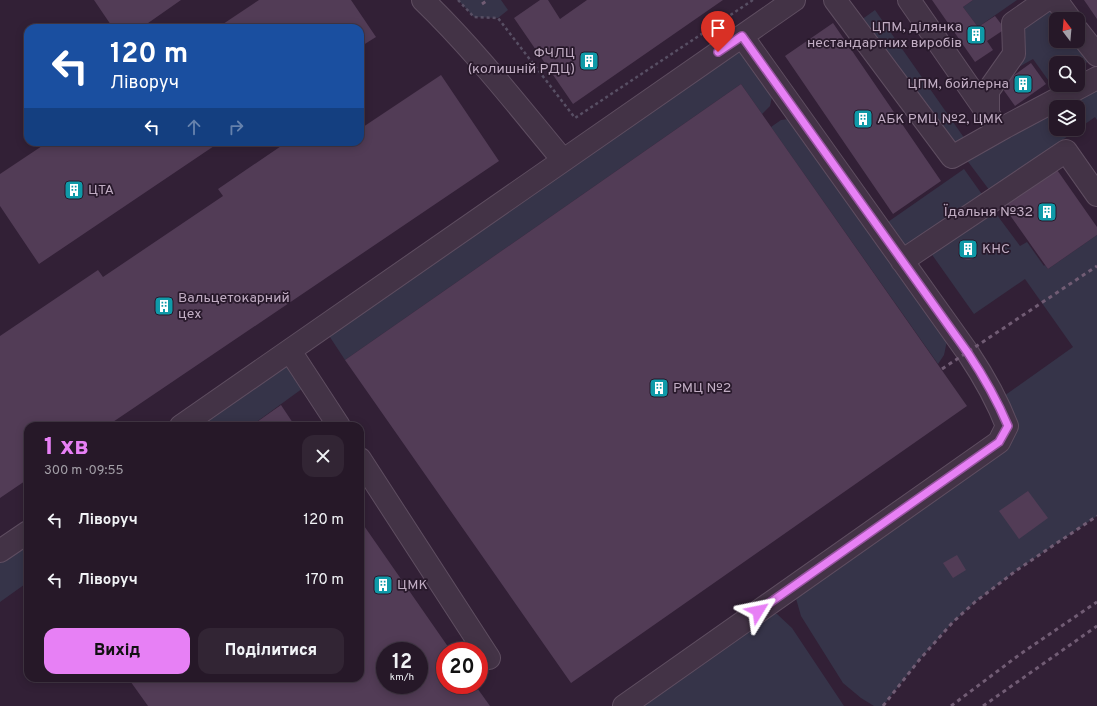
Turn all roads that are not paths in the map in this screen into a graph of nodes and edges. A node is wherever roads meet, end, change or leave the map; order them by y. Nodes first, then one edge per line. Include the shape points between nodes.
1 (423, 0) edge
2 (794, 0) edge
3 (835, 0) edge
4 (1046, 0) edge
5 (1056, 0) edge
6 (913, 1) edge
7 (1065, 12) edge
8 (742, 36) junction
9 (1085, 40) edge
10 (1097, 56) edge
11 (1097, 78) edge
12 (994, 121) junction
13 (563, 160) junction
14 (1097, 196) edge
15 (902, 261) junction
16 (290, 351) junction
17 (187, 422) edge
18 (336, 422) edge
19 (364, 465) edge
20 (24, 535) edge
21 (0, 551) edge
22 (489, 658) dead end
23 (624, 706) edge

1 - 13 lane via 440,16
2 - 8 lane
3 - 12 lane via 952,157
4 - 12 lane via 1013,22 1014,54 988,91
5 - 7 lane
6 - 12 lane
8 - 13 lane
8 - 15 lane
9 - 10 lane
11 - 12 lane
13 - 16 lane
14 - 15 lane via 1066,151
15 - 23 lane via 968,353 991,390 1008,426 999,442
16 - 17 lane
16 - 18 lane
19 - 22 lane
20 - 21 lane

